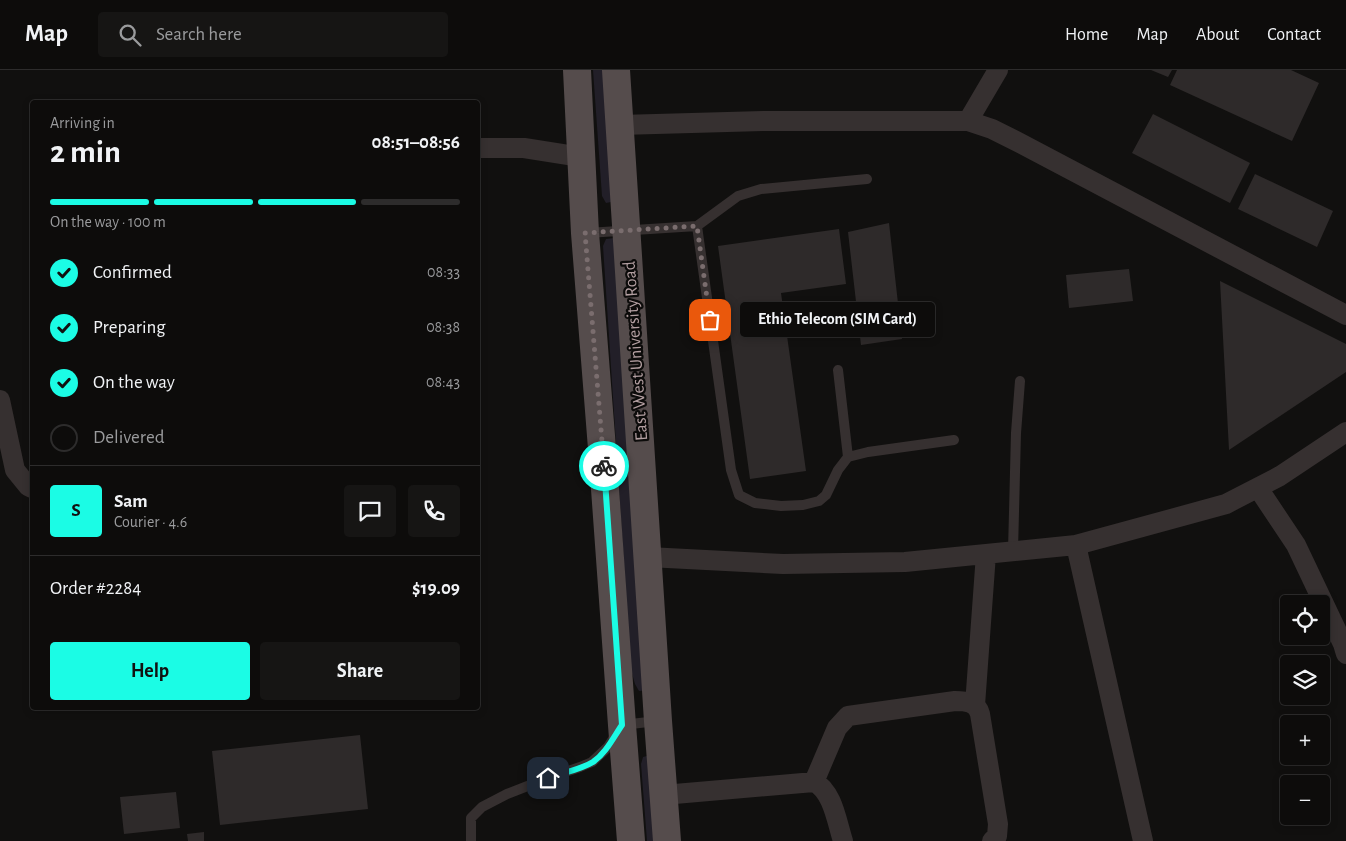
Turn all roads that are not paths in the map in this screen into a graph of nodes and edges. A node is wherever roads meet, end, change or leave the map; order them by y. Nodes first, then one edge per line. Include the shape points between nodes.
1 (577, 70) edge
2 (616, 70) edge
3 (998, 70) edge
4 (968, 121) junction
5 (620, 125) junction
6 (480, 148) edge
7 (582, 157) junction
8 (867, 179) dead end
9 (697, 226) junction
10 (626, 231) junction
11 (585, 233) junction
12 (1346, 315) edge
13 (838, 370) dead end
14 (1020, 381) dead end
15 (0, 400) edge
16 (1346, 432) edge
17 (954, 440) dead end
18 (848, 457) junction
19 (30, 487) edge
20 (1258, 488) junction
21 (1076, 545) junction
22 (1013, 551) junction
23 (986, 554) junction
24 (648, 557) junction
25 (1346, 654) edge
26 (975, 705) junction
27 (658, 721) junction
28 (622, 725) junction
29 (814, 782) junction
30 (663, 795) junction
31 (471, 841) edge
32 (632, 841) edge
33 (667, 841) edge
34 (843, 841) edge
35 (992, 841) edge
36 (1144, 841) edge

1 - 7 main road
2 - 5 main road, East West University Road
3 - 4 street
4 - 5 street
4 - 12 street via 1016,141
5 - 10 main road, East West University Road
6 - 7 street via 524,148
7 - 11 main road
8 - 9 lane via 762,189 738,196
9 - 10 lane
9 - 18 lane via 731,470 738,495 755,503 781,506 819,501 826,495
10 - 11 lane
10 - 24 main road, East West University Road
11 - 28 main road
13 - 18 lane
14 - 22 lane
15 - 19 street via 15,470
16 - 20 street
17 - 18 lane
20 - 21 street via 1226,504
20 - 25 street via 1296,545
21 - 22 street
21 - 36 street
22 - 23 street
23 - 24 street via 905,562 783,564
23 - 26 street
24 - 27 main road, East West University Road
26 - 29 street via 955,701 848,716 837,728
26 - 35 street via 980,714 998,824
27 - 28 lane
27 - 30 main road, East West University Road
28 - 31 lane via 608,747 592,762 482,806 471,818
28 - 32 main road
29 - 30 street
29 - 34 street via 826,791
30 - 33 main road, East West University Road

